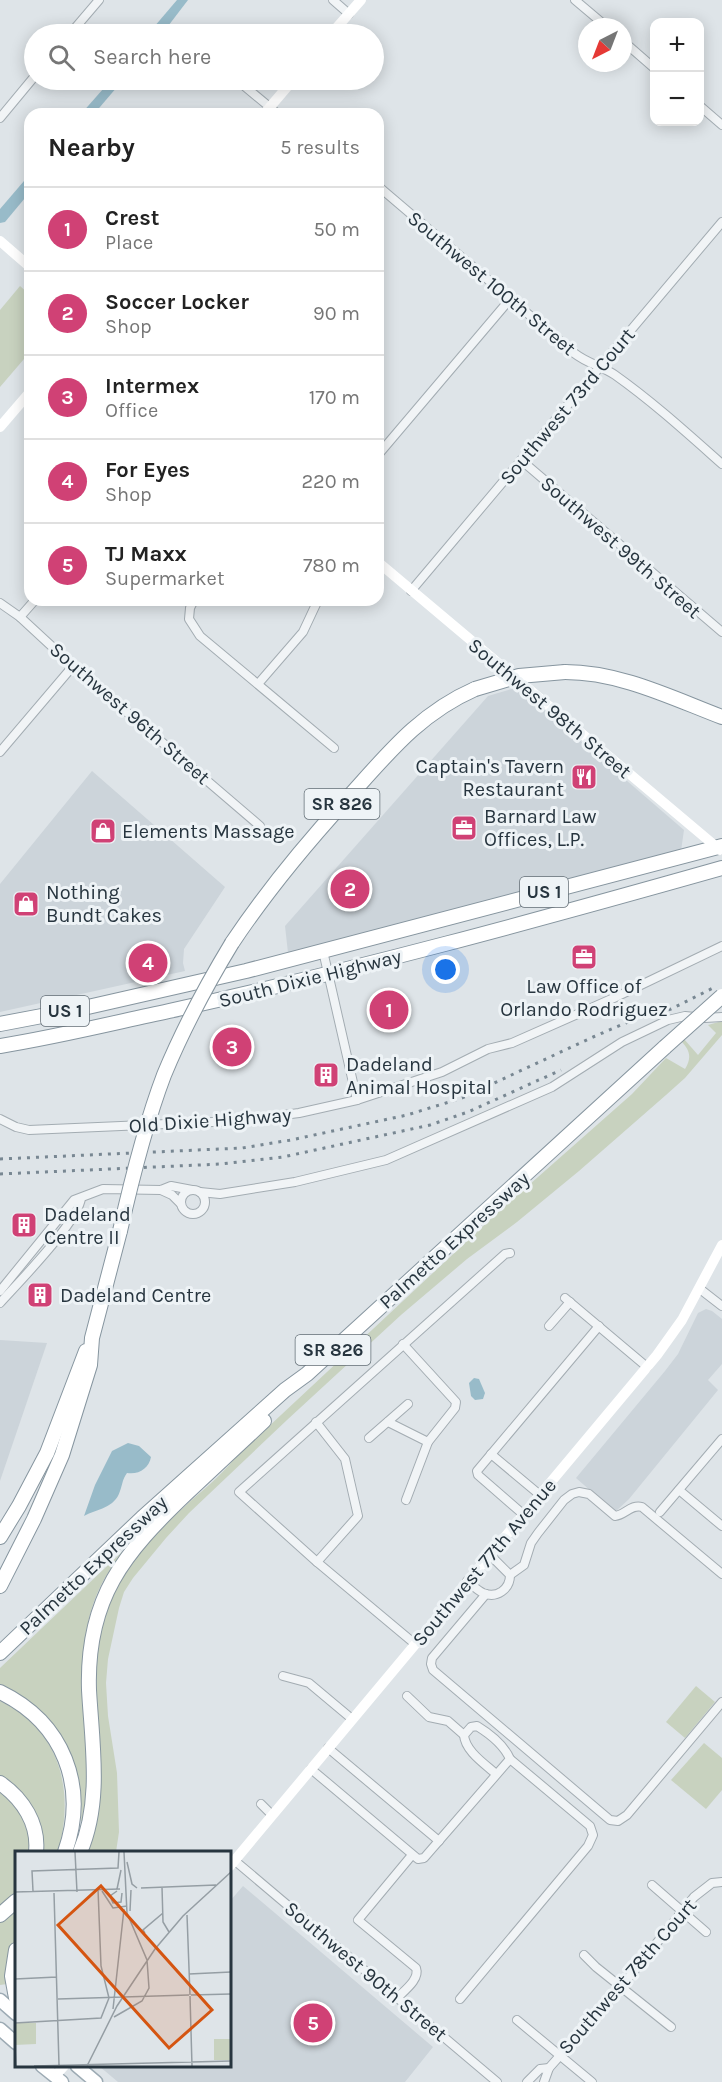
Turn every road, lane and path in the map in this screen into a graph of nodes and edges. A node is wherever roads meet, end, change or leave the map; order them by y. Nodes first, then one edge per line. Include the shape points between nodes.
1 (99, 0) edge
2 (333, 0) edge
3 (361, 0) edge
4 (575, 0) edge
5 (349, 14) junction
6 (596, 18) edge
7 (79, 24) edge
8 (340, 24) edge
9 (632, 49) edge
10 (650, 65) edge
11 (24, 89) edge
12 (247, 90) edge
13 (286, 90) edge
14 (266, 108) edge
15 (273, 108) edge
16 (704, 110) edge
17 (0, 118) edge
18 (722, 125) edge
19 (384, 191) edge
20 (722, 222) edge
21 (0, 241) edge
22 (24, 262) edge
23 (511, 298) junction
24 (599, 368) junction
25 (24, 399) edge
26 (0, 428) edge
27 (384, 448) edge
28 (521, 460) junction
29 (722, 464) edge
30 (384, 567) edge
31 (411, 591) junction
32 (0, 603) edge
33 (30, 606) edge
34 (191, 606) edge
35 (315, 606) edge
36 (20, 617) junction
37 (722, 632) edge
38 (73, 666) junction
39 (258, 684) junction
40 (722, 717) edge
41 (334, 748) dead end
42 (0, 752) edge
43 (260, 826) dead end
44 (720, 848) edge
45 (722, 868) edge
46 (501, 904) junction
47 (506, 929) junction
48 (722, 946) edge
49 (323, 951) junction
50 (328, 975) junction
51 (174, 988) junction
52 (722, 996) edge
53 (141, 1017) junction
54 (722, 1017) edge
55 (0, 1024) edge
56 (0, 1046) edge
57 (357, 1100) junction
58 (0, 1119) edge
59 (161, 1190) junction
60 (196, 1191) junction
61 (220, 1194) junction
62 (81, 1198) junction
63 (181, 1204) junction
64 (204, 1207) junction
65 (44, 1237) junction
66 (52, 1244) junction
67 (722, 1245) edge
68 (510, 1253) dead end
69 (700, 1288) junction
70 (0, 1291) edge
71 (0, 1303) edge
72 (722, 1306) edge
73 (549, 1326) dead end
74 (599, 1326) junction
75 (92, 1338) junction
76 (403, 1344) junction
77 (647, 1367) junction
78 (307, 1374) junction
79 (408, 1404) dead end
80 (316, 1422) junction
81 (388, 1422) junction
82 (369, 1438) dead end
83 (722, 1441) edge
84 (428, 1442) junction
85 (491, 1454) junction
86 (679, 1490) junction
87 (540, 1496) junction
88 (406, 1500) dead end
89 (660, 1512) dead end
90 (524, 1515) junction
91 (722, 1526) edge
92 (0, 1537) edge
93 (490, 1555) junction
94 (317, 1562) junction
95 (722, 1574) edge
96 (510, 1575) junction
97 (467, 1581) junction
98 (0, 1586) edge
99 (486, 1594) junction
100 (415, 1644) junction
101 (0, 1653) edge
102 (283, 1676) dead end
103 (0, 1692) edge
104 (407, 1696) dead end
105 (722, 1702) edge
106 (352, 1719) junction
107 (464, 1735) junction
108 (328, 1748) junction
109 (510, 1759) junction
110 (311, 1769) junction
111 (496, 1774) junction
112 (0, 1783) edge
113 (261, 1804) dead end
114 (272, 1815) junction
115 (439, 1841) junction
116 (36, 1851) edge
117 (65, 1851) edge
118 (80, 1851) edge
119 (412, 1855) junction
120 (232, 1863) edge
121 (722, 1882) edge
122 (652, 1885) dead end
123 (15, 1902) edge
124 (683, 1912) junction
125 (0, 1915) edge
126 (706, 1932) dead end
127 (584, 1955) dead end
128 (15, 1956) edge
129 (621, 1987) junction
130 (15, 1992) edge
131 (397, 1998) junction
132 (460, 1999) dead end
133 (0, 2000) edge
134 (15, 2013) edge
135 (517, 2020) dead end
136 (670, 2027) dead end
137 (0, 2029) edge
138 (15, 2042) edge
139 (560, 2055) junction
140 (43, 2067) edge
141 (77, 2067) edge
142 (549, 2068) junction
143 (58, 2079) edge
144 (96, 2082) edge
145 (497, 2082) edge
146 (527, 2082) edge
147 (544, 2082) edge
148 (592, 2082) edge

1 - 7 street
2 - 5 street
3 - 5 street
4 - 6 street
5 - 8 street
9 - 10 street
11 - 17 street
12 - 14 street
13 - 15 street
16 - 18 street
19 - 23 street, Southwest 100th Street
20 - 24 street, Southwest 73rd Court
21 - 22 street
23 - 24 street, Southwest 100th Street via 582,359
23 - 27 street
24 - 28 street, Southwest 73rd Court
24 - 29 street, Southwest 100th Street via 644,396
25 - 26 street
28 - 31 street, Southwest 73rd Court
28 - 37 street, Southwest 99th Street
30 - 31 street, Southwest 98th Street
31 - 44 street, Southwest 98th Street
32 - 36 street, Southwest 96th Street
33 - 36 street
34 - 39 street via 189,619 200,636
35 - 39 street via 303,632
36 - 38 street, Southwest 96th Street
38 - 42 street
38 - 43 street, Southwest 96th Street
39 - 41 street
40 - 75 highway, SR 826, bridge via 619,680 565,672 519,676 475,689 440,707 401,739 289,865 253,911 208,983 165,1075 133,1175
44 - 46 highway, South Dixie Highway / US 1
45 - 47 highway, South Dixie Highway / US 1
46 - 47 highway
46 - 49 highway, South Dixie Highway / US 1
47 - 50 highway, South Dixie Highway / US 1
48 - 57 street, Old Dixie Highway via 512,1043 494,1046 405,1086
49 - 50 street
49 - 51 highway, South Dixie Highway / US 1
50 - 53 highway, South Dixie Highway / US 1
50 - 57 street
51 - 53 highway via 164,1002
51 - 55 highway, South Dixie Highway / US 1
52 - 78 highway, Palmetto Expressway / SR 826, bridge
53 - 56 highway, South Dixie Highway / US 1
54 - 61 street via 685,1016 668,1020 622,1042 552,1087 386,1160 295,1182
57 - 58 street, Old Dixie Highway via 236,1121 29,1130
59 - 60 street via 171,1186
59 - 62 street via 103,1190
59 - 63 street
60 - 61 street
60 - 63 street via 182,1196
60 - 64 street via 205,1199
61 - 64 street
62 - 65 street via 74,1200
62 - 66 street via 77,1213
63 - 64 street via 190,1214 199,1213
65 - 66 street
65 - 70 street
66 - 71 street
67 - 69 street, Southwest 77th Avenue
68 - 76 street
69 - 72 street
69 - 77 street, Southwest 77th Avenue via 677,1328
73 - 74 street via 568,1300
74 - 77 street
74 - 85 street
75 - 92 highway via 47,1453
75 - 98 highway, SR 826 via 90,1365 62,1455
76 - 80 street
76 - 84 street via 456,1402
77 - 87 street, Southwest 77th Avenue
78 - 101 highway, Palmetto Expressway / SR 826 via 135,1525
78 - 118 highway via 291,1395 141,1540 107,1590 89,1655 94,1793
79 - 81 street
80 - 94 street via 345,1459 358,1516
80 - 94 street via 238,1492
81 - 82 street
81 - 84 street
83 - 86 street
84 - 88 street
85 - 87 street
85 - 90 street via 477,1473
86 - 89 street
86 - 91 street
87 - 90 street, Southwest 77th Avenue
90 - 93 street, Southwest 77th Avenue
93 - 96 street
93 - 97 street, Southwest 77th Avenue
94 - 100 street
95 - 96 street via 642,1507 615,1516 589,1494 579,1492 564,1500 534,1538 524,1565
96 - 99 street via 505,1590
97 - 99 street
97 - 100 street, Southwest 77th Avenue
99 - 105 street via 432,1658 433,1670 610,1821 627,1815
100 - 106 street, Southwest 77th Avenue
102 - 106 street via 309,1683
103 - 117 highway via 39,1720 66,1760 75,1804
104 - 107 street via 429,1717 448,1721
106 - 108 street, Southwest 77th Avenue
107 - 109 street via 471,1726 477,1726
107 - 111 street via 468,1748
108 - 110 street, Southwest 77th Avenue
108 - 115 street
109 - 111 street
109 - 132 street via 590,1826 593,1835 588,1846
110 - 114 street, Southwest 77th Avenue
110 - 119 street
111 - 115 street
112 - 116 highway via 19,1799 30,1816
113 - 114 street
114 - 120 street, Southwest 77th Avenue
115 - 119 street via 424,1858
119 - 131 street via 357,1920 418,1972
120 - 131 street, Southwest 90th Street
121 - 124 street, Southwest 78th Court via 704,1888
122 - 124 street
123 - 125 highway
124 - 126 street
124 - 129 street, Southwest 78th Court
127 - 129 street
128 - 130 highway
129 - 136 street
129 - 139 street, Southwest 78th Court
131 - 145 street, Southwest 90th Street
133 - 134 main road
135 - 139 street
137 - 138 main road
139 - 142 street, Southwest 78th Court
139 - 148 street
140 - 143 main road
141 - 144 main road
142 - 146 street via 540,2069
142 - 147 street, Southwest 78th Court

